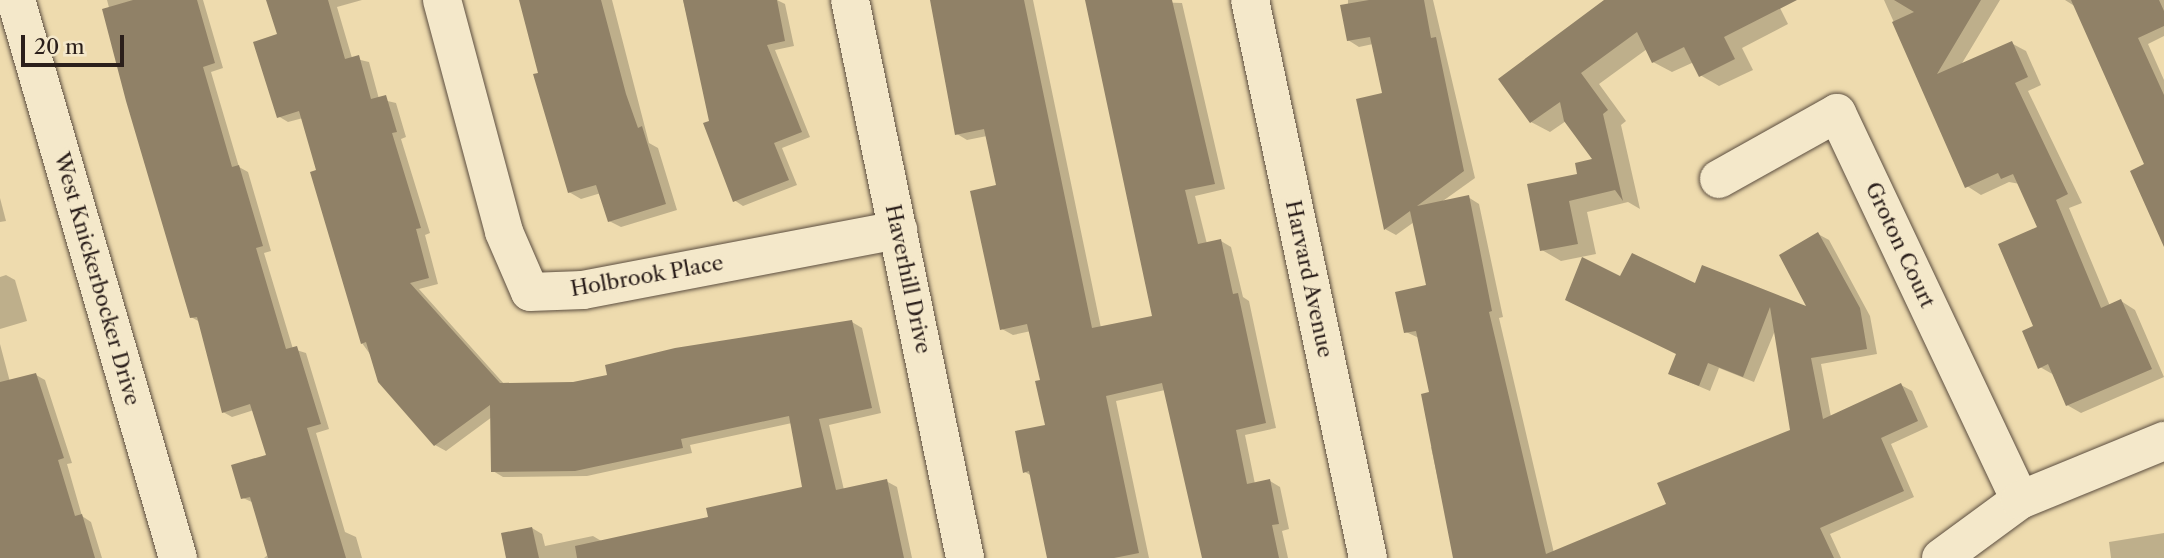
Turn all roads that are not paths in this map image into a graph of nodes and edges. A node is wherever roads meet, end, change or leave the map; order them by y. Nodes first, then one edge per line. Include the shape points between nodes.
1 (16, 0) edge
2 (442, 0) edge
3 (850, 0) edge
4 (1250, 0) edge
5 (1719, 179) dead end
6 (898, 230) junction
7 (2164, 441) edge
8 (2020, 500) junction
9 (178, 558) edge
10 (965, 558) edge
11 (1368, 558) edge
12 (1941, 558) edge

1 - 9 street, West Knickerbocker Drive
2 - 6 street, Holbrook Place via 504,232 530,292 583,290
3 - 6 street, Haverhill Drive
4 - 11 street, Harvard Avenue
5 - 8 street, Groton Court via 1837,113
6 - 10 street, Haverhill Drive
7 - 8 street
8 - 12 street

